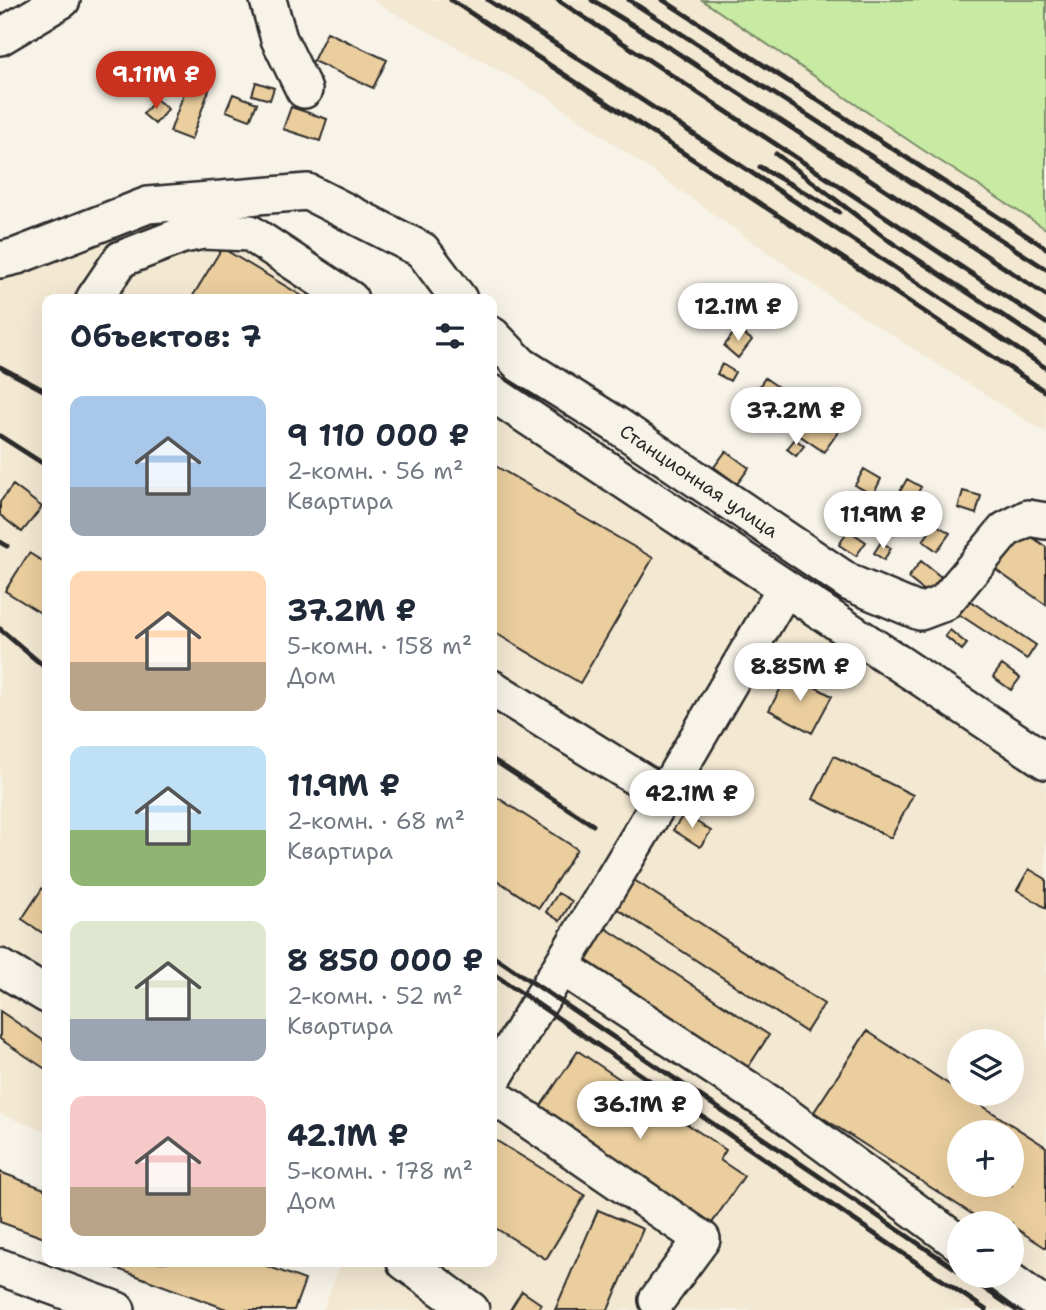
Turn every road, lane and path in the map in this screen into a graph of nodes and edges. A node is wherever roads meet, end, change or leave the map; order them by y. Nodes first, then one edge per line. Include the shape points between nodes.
1 (62, 0) edge
2 (268, 0) edge
3 (0, 37) edge
4 (304, 90) dead end
5 (0, 260) edge
6 (96, 294) edge
7 (342, 294) edge
8 (455, 294) edge
9 (497, 340) edge
10 (497, 396) edge
11 (1046, 521) edge
12 (785, 588) junction
13 (497, 691) edge
14 (1046, 761) edge
15 (664, 795) junction
16 (0, 967) edge
17 (562, 967) junction
18 (42, 992) edge
19 (497, 1073) edge
20 (497, 1098) edge
21 (947, 1234) edge
22 (0, 1266) edge
23 (412, 1267) edge
24 (1020, 1288) edge
25 (57, 1300) edge
26 (660, 1307) edge
27 (1046, 1307) edge
28 (117, 1310) edge
29 (471, 1310) edge

1 - 3 street
2 - 4 street via 279,39
5 - 8 street via 148,205 308,192 422,250
6 - 7 street via 121,259 203,231 250,233
9 - 11 street, Станционная улица via 521,365 850,583 920,611 944,603 1005,530 1028,518
10 - 12 street
12 - 14 street
12 - 15 street
13 - 15 street
15 - 17 street
16 - 18 street
17 - 19 street
17 - 21 street via 772,1105
20 - 26 street via 702,1239
22 - 25 street
23 - 29 street
24 - 27 street
25 - 28 street

